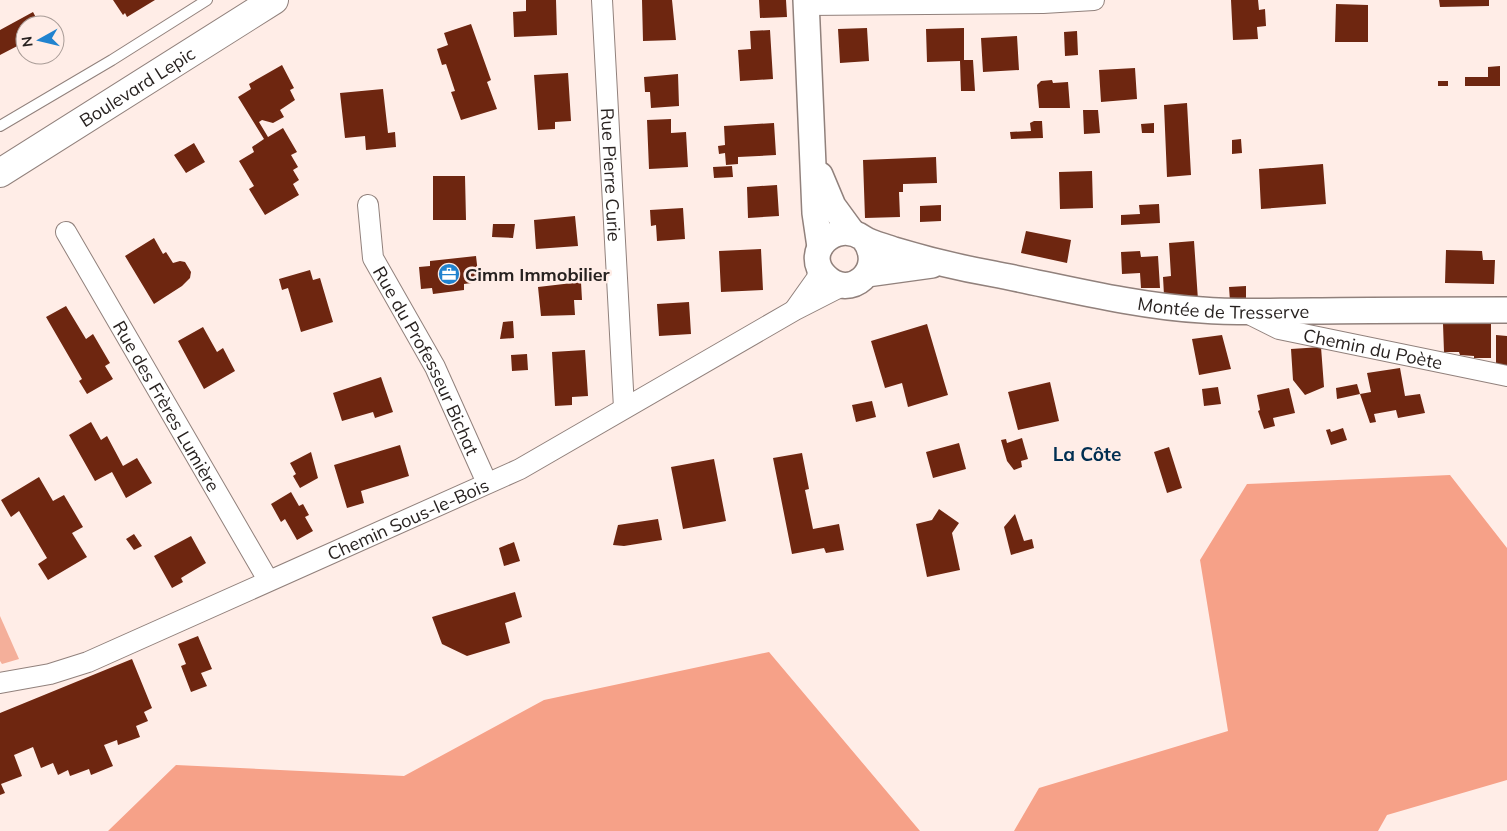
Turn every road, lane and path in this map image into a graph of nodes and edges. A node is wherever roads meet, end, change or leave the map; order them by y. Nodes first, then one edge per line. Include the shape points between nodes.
1 (207, 0) edge
2 (274, 0) edge
3 (602, 0) edge
4 (1094, 0) edge
5 (806, 3) edge
6 (0, 126) edge
7 (815, 159) junction
8 (0, 173) edge
9 (368, 205) dead end
10 (66, 232) dead end
11 (858, 235) junction
12 (820, 256) junction
13 (944, 264) junction
14 (867, 274) junction
15 (844, 285) junction
16 (795, 310) junction
17 (1507, 310) edge
18 (1242, 311) junction
19 (1507, 376) edge
20 (624, 408) junction
21 (487, 484) junction
22 (268, 580) junction
23 (0, 683) edge

1 - 6 lane, Boulevard Lepic
2 - 8 main road, Boulevard Lepic
3 - 20 street, Rue Pierre Curie
4 - 5 street
5 - 7 street
7 - 11 street via 833,206
7 - 12 street via 815,213
9 - 21 street, Rue du Professeur Bichat via 374,258 435,367
10 - 22 street, Rue des Frères Lumière
11 - 12 street via 839,232 828,237
11 - 13 street
11 - 14 street via 870,247 872,256
12 - 15 street via 824,276
12 - 16 street, Chemin Sous-le-Bois via 817,278
13 - 14 street
13 - 18 street, Montée de Tresserve via 1168,306
14 - 15 street via 853,284
15 - 16 street, Chemin Sous-le-Bois
16 - 20 street, Chemin Sous-le-Bois
17 - 18 street, Montée de Tresserve
18 - 19 street, Chemin du Poète via 1279,329
20 - 21 street, Chemin Sous-le-Bois via 520,469
21 - 22 street, Chemin Sous-le-Bois
22 - 23 street, Chemin Sous-le-Bois via 88,662 50,674

